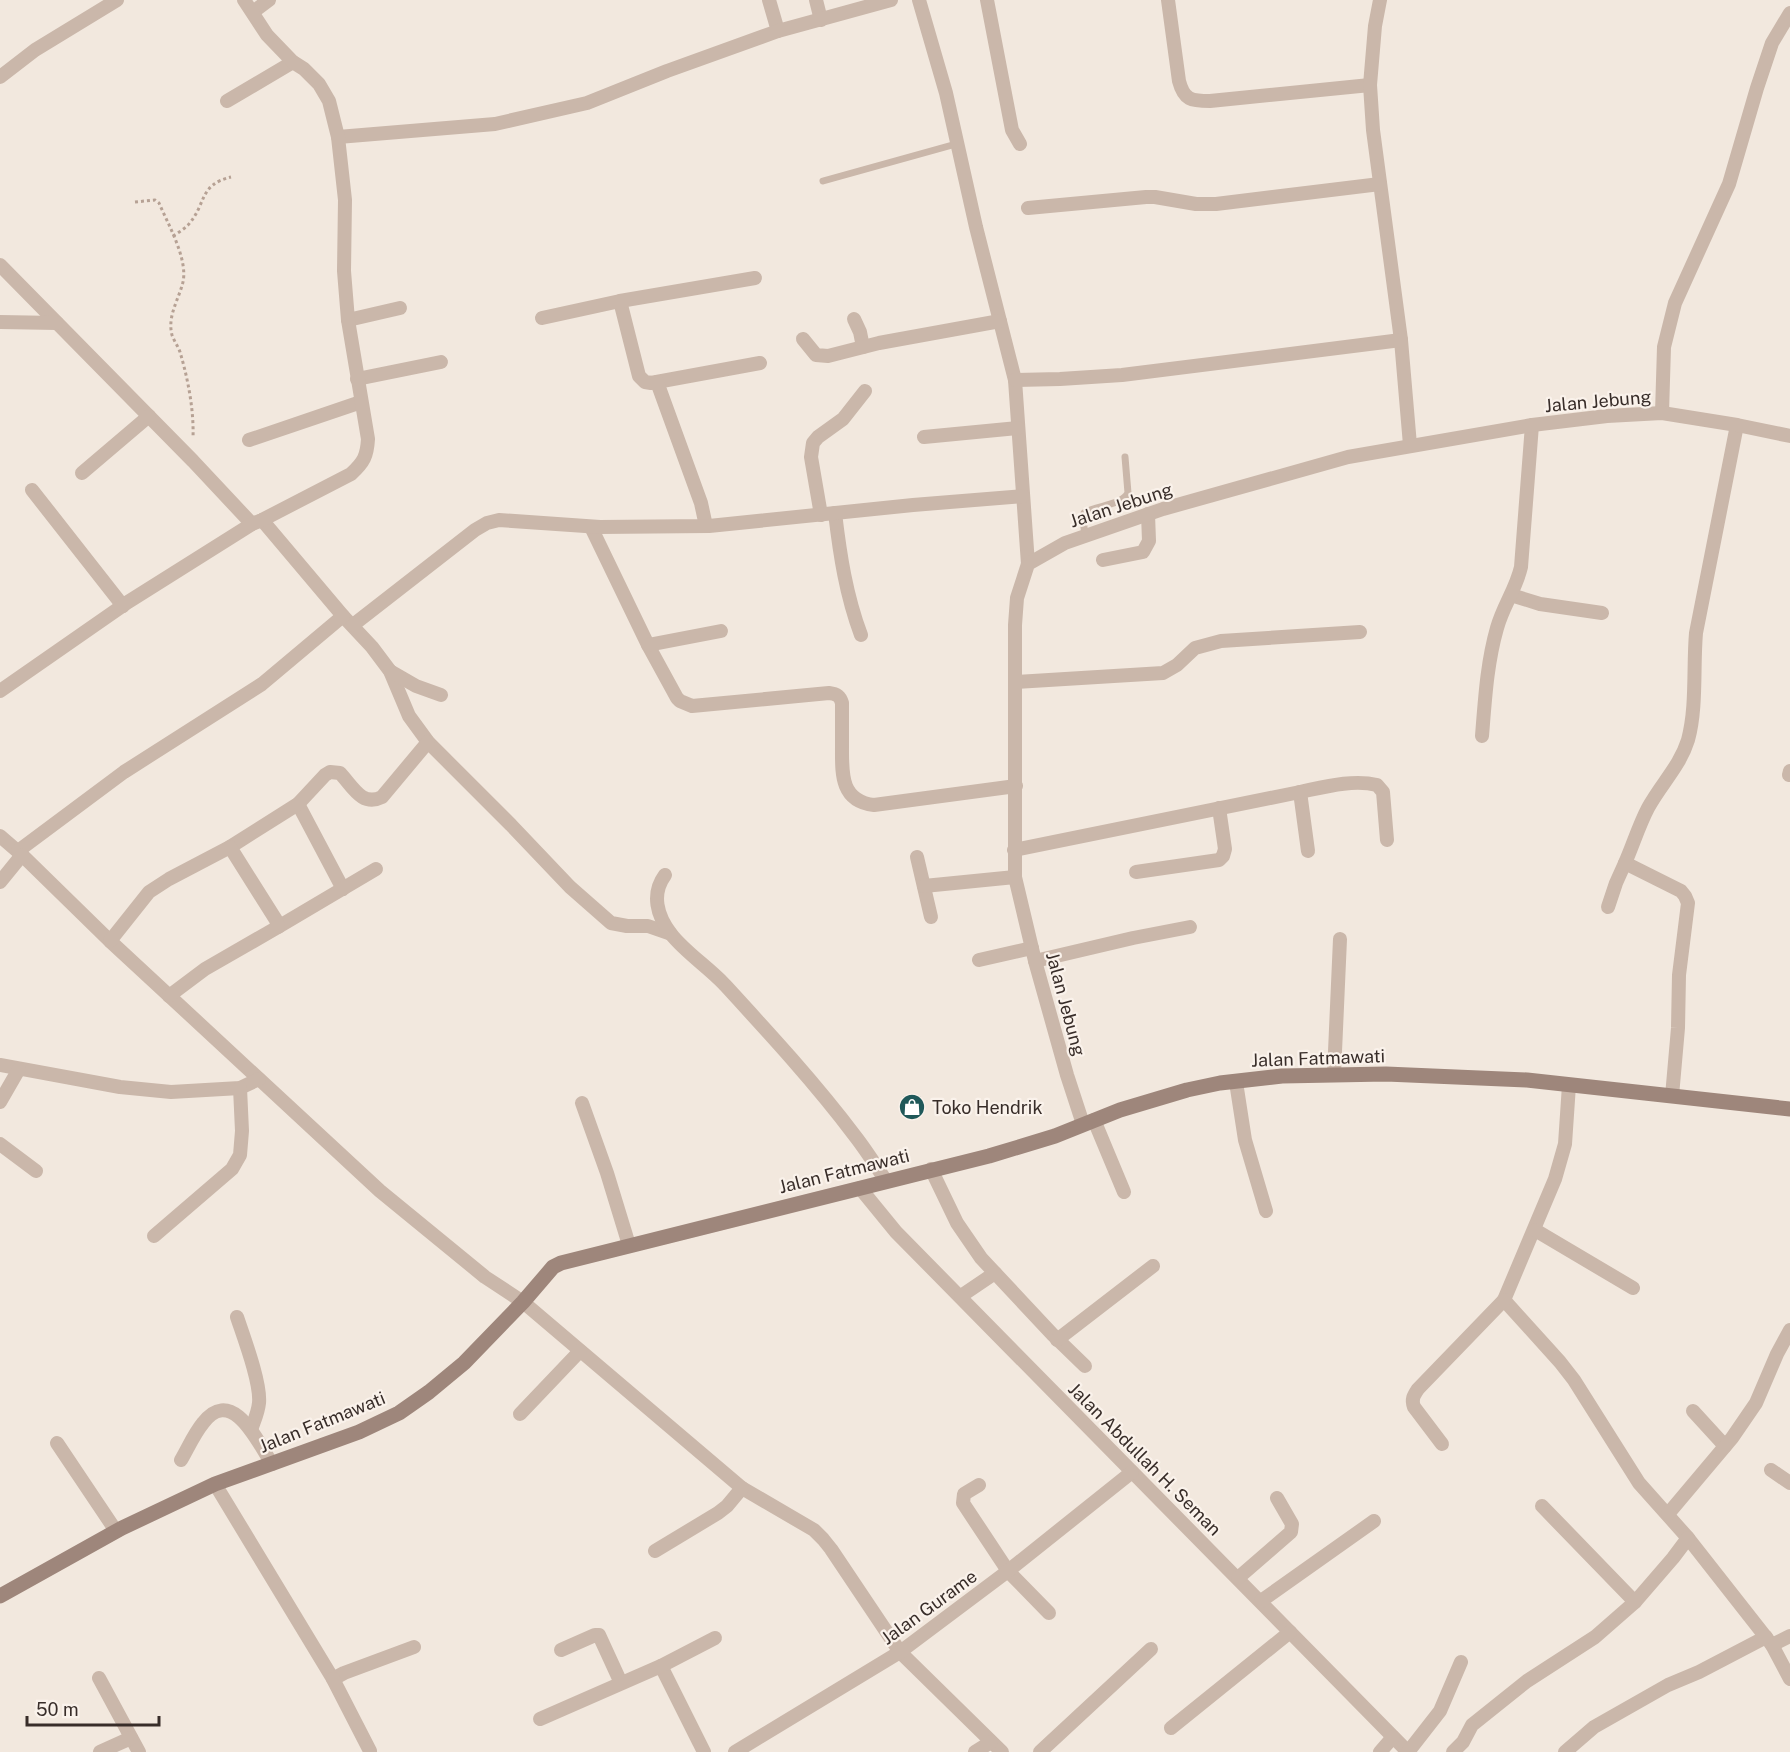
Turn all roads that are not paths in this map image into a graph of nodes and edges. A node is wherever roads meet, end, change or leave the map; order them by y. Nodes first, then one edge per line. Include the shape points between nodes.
1 (117, 0) edge
2 (244, 0) edge
3 (269, 0) edge
4 (768, 0) edge
5 (816, 0) edge
6 (891, 0) edge
7 (921, 0) edge
8 (987, 0) edge
9 (1168, 0) edge
10 (1380, 0) edge
11 (253, 12) junction
12 (1790, 13) edge
13 (821, 20) junction
14 (1786, 26) edge
15 (778, 31) junction
16 (293, 62) junction
17 (0, 77) edge
18 (1370, 85) junction
19 (227, 101) dead end
20 (338, 137) junction
21 (956, 144) junction
22 (1020, 144) dead end
23 (823, 181) dead end
24 (1380, 184) junction
25 (1028, 208) dead end
26 (0, 266) edge
27 (754, 278) dead end
28 (620, 301) junction
29 (399, 308) dead end
30 (542, 318) dead end
31 (854, 319) dead end
32 (348, 320) junction
33 (1000, 321) junction
34 (0, 322) edge
35 (57, 322) junction
36 (803, 339) dead end
37 (1401, 340) junction
38 (863, 347) junction
39 (441, 362) dead end
40 (760, 363) dead end
41 (357, 379) junction
42 (1015, 380) junction
43 (657, 382) junction
44 (866, 391) dead end
45 (361, 402) junction
46 (1662, 413) junction
47 (149, 416) junction
48 (1532, 425) junction
49 (1737, 425) junction
50 (1018, 428) junction
51 (1790, 436) edge
52 (924, 437) dead end
53 (249, 440) dead end
54 (1410, 445) junction
55 (1125, 457) dead end
56 (82, 473) dead end
57 (32, 490) dead end
58 (1023, 496) junction
59 (828, 514) junction
60 (1148, 514) junction
61 (257, 522) junction
62 (706, 526) junction
63 (591, 527) junction
64 (1085, 536) junction
65 (1103, 560) dead end
66 (1028, 564) junction
67 (1510, 595) junction
68 (123, 606) junction
69 (1602, 614) dead end
70 (348, 621) junction
71 (721, 631) dead end
72 (1360, 632) dead end
73 (861, 635) dead end
74 (648, 645) junction
75 (390, 671) junction
76 (1015, 682) junction
77 (0, 691) edge
78 (441, 695) dead end
79 (1482, 736) dead end
80 (428, 742) junction
81 (1016, 786) junction
82 (1300, 792) junction
83 (298, 804) junction
84 (1219, 808) junction
85 (0, 836) edge
86 (1387, 840) dead end
87 (230, 847) junction
88 (1014, 850) junction
89 (1308, 850) dead end
90 (20, 853) junction
91 (917, 857) dead end
92 (1625, 863) junction
93 (376, 869) dead end
94 (1136, 872) dead end
95 (665, 875) dead end
96 (1015, 878) junction
97 (0, 882) edge
98 (924, 886) junction
99 (344, 889) junction
100 (1608, 907) dead end
101 (931, 917) dead end
102 (278, 927) junction
103 (1190, 927) dead end
104 (671, 934) junction
105 (1340, 939) dead end
106 (110, 941) junction
107 (1033, 954) junction
108 (979, 960) dead end
109 (169, 996) junction
110 (0, 1065) edge
111 (19, 1069) junction
112 (1334, 1074) junction
113 (259, 1079) junction
114 (1236, 1082) junction
115 (1569, 1085) junction
116 (240, 1088) junction
117 (1672, 1096) junction
118 (0, 1102) edge
119 (582, 1103) dead end
120 (1790, 1109) edge
121 (1088, 1122) junction
122 (0, 1144) edge
123 (931, 1169) junction
124 (36, 1171) dead end
125 (886, 1181) junction
126 (860, 1188) junction
127 (1124, 1192) dead end
128 (1266, 1211) dead end
129 (1535, 1230) junction
130 (154, 1236) dead end
131 (629, 1245) junction
132 (1153, 1266) dead end
133 (995, 1274) junction
134 (1633, 1288) dead end
135 (961, 1296) junction
136 (1504, 1300) junction
137 (523, 1302) junction
138 (237, 1317) dead end
139 (1790, 1330) edge
140 (1057, 1340) junction
141 (580, 1351) junction
142 (1085, 1366) dead end
143 (1693, 1411) dead end
144 (520, 1414) dead end
145 (251, 1430) junction
146 (57, 1443) dead end
147 (1442, 1444) dead end
148 (1725, 1446) junction
149 (181, 1460) dead end
150 (272, 1464) junction
151 (1771, 1470) dead end
152 (1132, 1472) junction
153 (215, 1484) junction
154 (1790, 1484) edge
155 (979, 1485) dead end
156 (742, 1488) junction
157 (1276, 1498) dead end
158 (1542, 1506) dead end
159 (1668, 1514) junction
160 (1374, 1521) dead end
161 (116, 1531) junction
162 (1688, 1538) junction
163 (655, 1551) dead end
164 (1008, 1571) junction
165 (1238, 1578) junction
166 (0, 1596) edge
167 (1261, 1601) junction
168 (1635, 1602) junction
169 (1049, 1612) dead end
170 (1290, 1632) junction
171 (1790, 1636) edge
172 (715, 1638) dead end
173 (1769, 1641) junction
174 (414, 1647) dead end
175 (1151, 1649) dead end
176 (561, 1650) dead end
177 (900, 1652) junction
178 (1461, 1662) dead end
179 (661, 1666) junction
180 (99, 1678) dead end
181 (333, 1679) junction
182 (1790, 1680) edge
183 (621, 1683) junction
184 (540, 1719) dead end
185 (1172, 1728) dead end
186 (1393, 1737) junction
187 (131, 1738) junction
188 (991, 1742) junction
189 (370, 1751) edge
190 (100, 1752) edge
191 (139, 1752) edge
192 (704, 1752) edge
193 (735, 1752) edge
194 (975, 1752) edge
195 (1002, 1752) edge
196 (1040, 1752) edge
197 (1380, 1752) edge
198 (1408, 1752) edge
199 (1453, 1752) edge
200 (1565, 1752) edge

1 - 17 street via 35,50
2 - 11 street
3 - 11 street
4 - 15 street
5 - 13 street
6 - 13 street
7 - 21 street
8 - 22 street via 1012,130
9 - 18 street via 1179,81 1190,99 1210,101
10 - 18 street
11 - 16 street via 267,35
12 - 14 street
13 - 15 street
14 - 46 street via 1772,43 1729,184 1675,303 1664,346
15 - 20 street via 587,103 495,124
16 - 19 street
16 - 20 street via 319,84 329,101
18 - 24 street
20 - 32 street via 345,200
21 - 23 lane
21 - 33 street
24 - 25 street via 1216,204 1146,197
24 - 37 street
26 - 35 street
27 - 28 street
28 - 30 street
28 - 43 street via 639,376 645,382
29 - 32 street
31 - 38 street
32 - 41 street
33 - 38 street
33 - 42 street
34 - 35 street
35 - 47 street
36 - 38 street via 812,352 822,357
37 - 42 street via 1122,375
37 - 54 street
39 - 41 street
40 - 43 street
41 - 45 street
42 - 50 street
43 - 62 street
44 - 59 street via 843,419 813,443 811,457
45 - 53 street
45 - 61 street via 368,439 362,465
46 - 48 street, Jalan Jebung
46 - 49 street, Jalan Jebung
47 - 56 street
47 - 61 street
48 - 54 street, Jalan Jebung
48 - 67 street via 1521,567
49 - 51 street, Jalan Jebung
49 - 92 street via 1696,633 1688,740 1680,761 1649,807
50 - 52 street
50 - 58 street
54 - 60 street, Jalan Jebung via 1348,457
55 - 64 lane via 1128,493 1123,499 1084,513
57 - 68 street
58 - 59 street
58 - 66 street
59 - 62 street
59 - 73 street
60 - 64 street, Jalan Jebung
60 - 65 street via 1149,541 1143,552
61 - 68 street
61 - 70 street
62 - 63 street
63 - 70 street via 513,520 487,523
63 - 74 street
64 - 66 street, Jalan Jebung
66 - 76 street, Jalan Jebung via 1017,598
67 - 69 street via 1553,607
67 - 79 street via 1496,629 1487,672
68 - 77 street
70 - 75 street
70 - 90 street via 262,684 124,772
71 - 74 street
72 - 76 street via 1221,641 1195,648 1163,673
74 - 81 street via 677,698 692,706 830,693 839,696 844,784 858,801 874,805
75 - 78 street
75 - 80 street via 409,716
76 - 81 street, Jalan Jebung
80 - 83 street via 378,799 364,799 336,772 326,775
80 - 104 street via 570,887 611,923 648,926
81 - 88 street, Jalan Jebung
82 - 84 street
82 - 86 street via 1335,785 1377,785 1383,792
82 - 89 street
83 - 87 street
83 - 99 street
84 - 88 street
84 - 94 street via 1225,849 1219,860
85 - 90 street
87 - 102 street
87 - 106 street via 149,892
88 - 96 street, Jalan Jebung
90 - 97 street
90 - 106 street
91 - 98 street
92 - 100 street
92 - 117 street via 1681,891 1688,903 1679,975
93 - 99 street
95 - 104 street via 657,890 657,909
96 - 98 street
96 - 107 street, Jalan Jebung
98 - 101 street
99 - 102 street
102 - 109 street via 205,969
103 - 107 street
104 - 125 street via 724,984 787,1054 855,1136
105 - 112 street
106 - 109 street
107 - 108 street
107 - 121 street, Jalan Jebung via 1067,1075
109 - 113 street
110 - 111 street
111 - 116 street via 171,1092
111 - 118 street
112 - 114 street, Jalan Fatmawati
112 - 115 street, Jalan Fatmawati
113 - 116 street
113 - 137 street via 380,1191 485,1277
114 - 121 street, Jalan Fatmawati via 1187,1090
114 - 128 street via 1245,1140
115 - 117 street, Jalan Fatmawati
115 - 129 street via 1564,1144
116 - 130 street via 240,1155 232,1169
117 - 120 street, Jalan Fatmawati
119 - 131 street
121 - 123 street, Jalan Fatmawati via 989,1156
121 - 127 street, Jalan Jebung
122 - 124 street
123 - 125 street, Jalan Fatmawati
123 - 133 street via 957,1223
125 - 126 street, Jalan Fatmawati
126 - 131 street, Jalan Fatmawati
126 - 135 street, Jalan Abdullah H. Seman via 896,1232
129 - 134 street
129 - 136 street
131 - 137 street, Jalan Fatmawati via 553,1267
132 - 140 street
133 - 135 street
133 - 140 street
135 - 152 street, Jalan Abdullah H. Seman
136 - 147 street via 1413,1396 1414,1407
136 - 159 street via 1574,1380 1639,1483
137 - 141 street
137 - 150 street, Jalan Fatmawati via 464,1363 399,1413
138 - 145 street via 260,1401
139 - 148 street via 1756,1402
140 - 142 street
141 - 144 street
141 - 156 street
143 - 148 street
145 - 149 street via 234,1412 214,1413 204,1422
145 - 150 street
146 - 161 street
148 - 159 street
150 - 153 street, Jalan Fatmawati
151 - 154 street
152 - 164 street, Jalan Gurame
152 - 165 street, Jalan Abdullah H. Seman
153 - 161 street, Jalan Fatmawati
153 - 181 street
155 - 164 street via 964,1494 963,1503
156 - 163 street via 718,1513
156 - 177 street via 823,1539
157 - 165 street via 1292,1524 1291,1532
158 - 168 street
159 - 162 street
160 - 167 street
161 - 166 street, Jalan Fatmawati
162 - 168 street
162 - 173 street
164 - 169 street
164 - 177 street, Jalan Gurame
165 - 167 street, Jalan Abdullah H. Seman
167 - 170 street, Jalan Abdullah H. Seman
168 - 199 street via 1595,1637 1527,1681 1472,1725
170 - 185 street
170 - 186 street, Jalan Abdullah H. Seman
171 - 173 street
172 - 179 street
173 - 182 street
173 - 200 street via 1668,1685 1594,1727
174 - 181 street
175 - 196 street
176 - 183 street via 599,1635
177 - 188 street
177 - 193 street, Jalan Gurame
178 - 198 street via 1440,1711
179 - 183 street
179 - 192 street
180 - 187 street
181 - 189 street
183 - 184 street
186 - 197 street
186 - 198 street, Jalan Abdullah H. Seman
187 - 190 street
187 - 191 street
188 - 194 street
188 - 195 street

